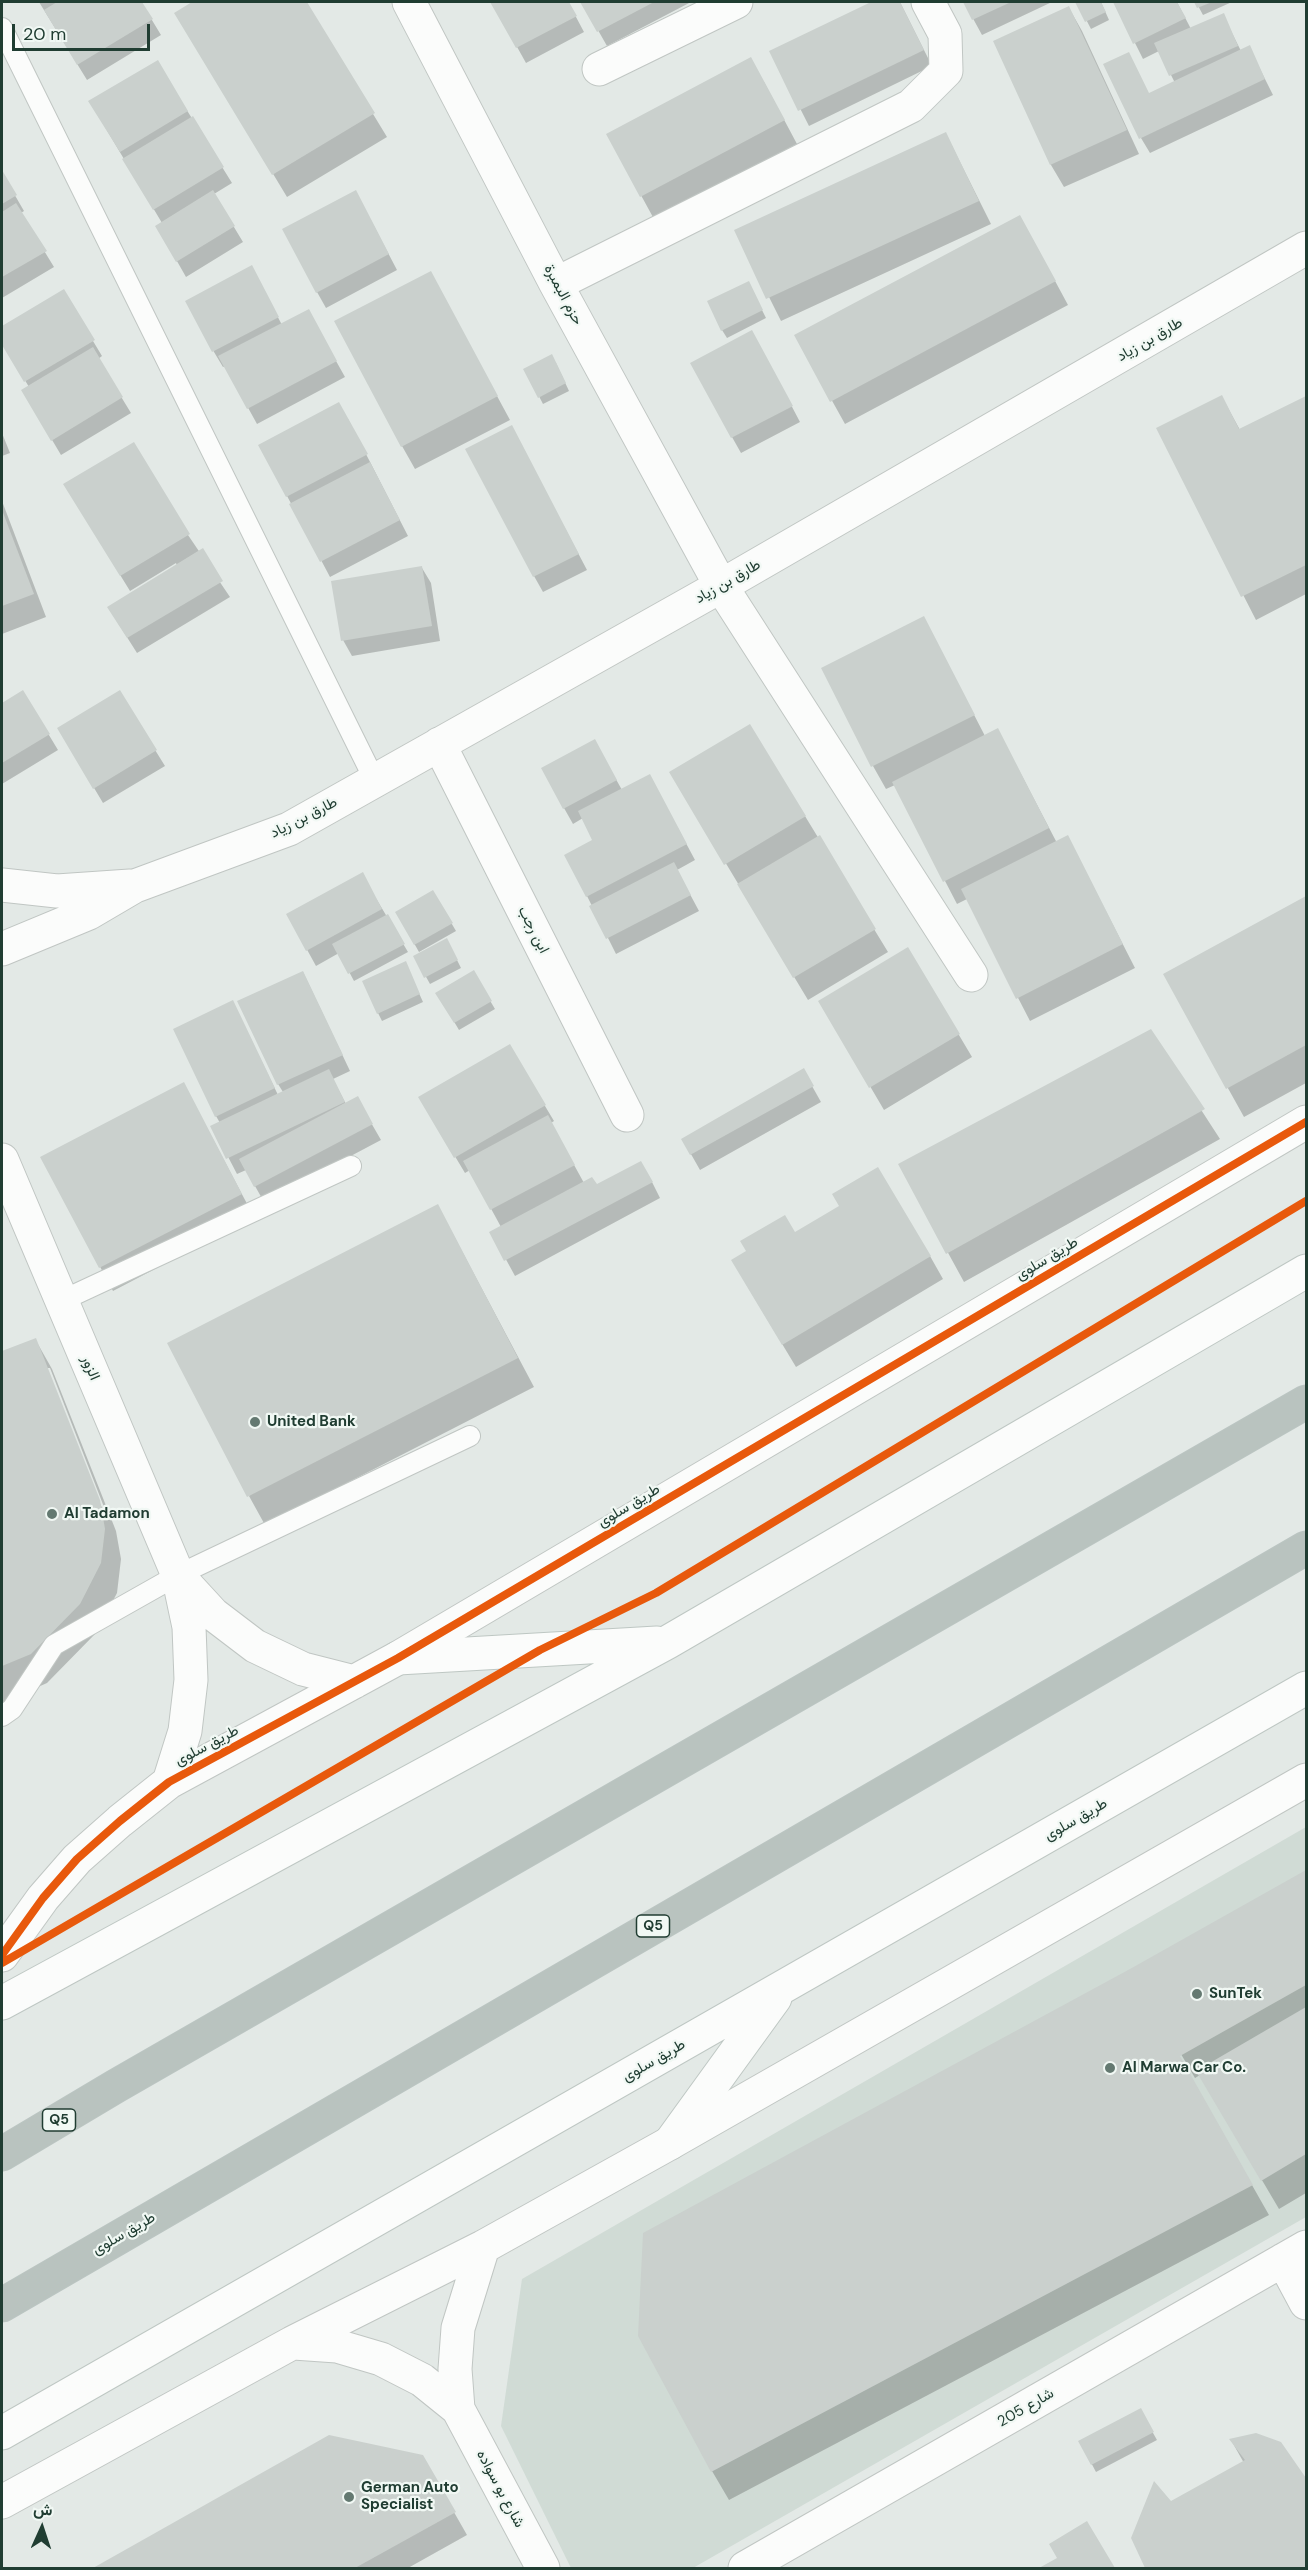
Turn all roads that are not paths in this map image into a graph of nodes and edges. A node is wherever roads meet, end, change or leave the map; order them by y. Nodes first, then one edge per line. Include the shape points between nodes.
1 (409, 2) edge
2 (736, 2) edge
3 (928, 2) edge
4 (2, 28) edge
5 (599, 69) dead end
6 (1306, 248) edge
7 (556, 284) junction
8 (722, 586) junction
9 (439, 744) junction
10 (375, 781) junction
11 (2, 885) edge
12 (135, 885) junction
13 (2, 949) edge
14 (971, 975) dead end
15 (627, 1115) dead end
16 (1306, 1122) edge
17 (2, 1160) edge
18 (351, 1166) dead end
19 (1306, 1271) edge
20 (62, 1301) junction
21 (1306, 1402) edge
22 (470, 1436) dead end
23 (1306, 1548) edge
24 (178, 1575) junction
25 (668, 1642) junction
26 (398, 1658) junction
27 (354, 1682) junction
28 (1306, 1688) edge
29 (2, 1716) edge
30 (1306, 1780) edge
31 (169, 1782) junction
32 (2, 1955) edge
33 (782, 1989) junction
34 (2, 2003) edge
35 (116, 2086) junction
36 (2, 2138) edge
37 (670, 2143) junction
38 (2, 2154) edge
39 (483, 2247) junction
40 (1295, 2254) edge
41 (1306, 2303) edge
42 (2, 2305) edge
43 (292, 2343) junction
44 (458, 2409) junction
45 (2, 2433) edge
46 (2, 2502) edge
47 (543, 2568) edge
48 (746, 2568) edge

1 - 7 street, حزم البمبرة
2 - 5 street
3 - 7 street via 945,34 946,71 911,106
4 - 10 lane
6 - 8 street, طارق بن زياد
7 - 8 street, حزم البمبرة
8 - 9 street, طارق بن زياد
8 - 14 street, حزم البمبرة
9 - 10 street, طارق بن زياد
9 - 15 street, ابن رجب
10 - 12 street, طارق بن زياد via 289,829
11 - 12 street, طارق بن زياد via 57,891
12 - 13 street, طارق بن زياد via 89,913
16 - 26 street, طريق سلوى
17 - 20 street, الزور
18 - 20 lane
19 - 25 street
20 - 24 street, الزور
21 - 35 highway, Q5
22 - 24 lane
23 - 42 highway, طريق سلوى / Q5
24 - 27 street, الزور via 213,1614 255,1646 303,1669
24 - 29 lane via 54,1645 12,1709
24 - 31 street, الزور via 189,1627 191,1680 184,1731
25 - 26 street
25 - 34 street
26 - 27 street, طريق سلوى
27 - 31 street, طريق سلوى
28 - 33 street, طريق سلوى
30 - 37 street
31 - 32 street, طريق سلوى via 77,1859
33 - 37 street
33 - 45 street, طريق سلوى
35 - 36 highway
35 - 38 highway, Q5
37 - 39 street
39 - 43 street
39 - 44 street, شارع بو سواده via 458,2328
40 - 41 street
40 - 48 street, شارع 205
43 - 44 street, شارع بو سواده via 337,2346 381,2359 422,2380
43 - 46 street
44 - 47 street, شارع بو سواده

